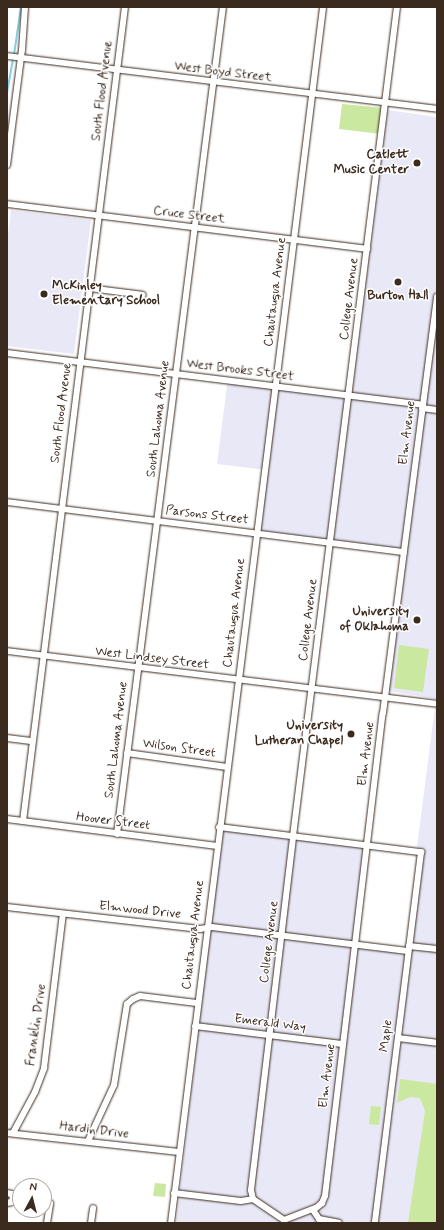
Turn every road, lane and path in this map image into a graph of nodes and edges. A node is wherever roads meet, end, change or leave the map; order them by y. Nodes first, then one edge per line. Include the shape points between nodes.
1 (25, 7) edge
2 (125, 7) edge
3 (223, 7) edge
4 (323, 7) edge
5 (397, 7) edge
6 (7, 56) edge
7 (20, 58) junction
8 (117, 71) junction
9 (213, 82) junction
10 (312, 94) junction
11 (385, 104) junction
12 (437, 109) edge
13 (7, 165) edge
14 (7, 204) edge
15 (98, 216) junction
16 (195, 228) junction
17 (294, 241) junction
18 (367, 249) junction
19 (89, 288) junction
20 (143, 295) dead end
21 (437, 296) edge
22 (7, 353) edge
23 (79, 362) junction
24 (176, 374) junction
25 (275, 387) junction
26 (349, 396) junction
27 (423, 407) junction
28 (437, 410) edge
29 (7, 502) edge
30 (61, 509) junction
31 (158, 521) junction
32 (256, 533) junction
33 (330, 542) junction
34 (404, 552) junction
35 (7, 651) edge
36 (43, 656) junction
37 (138, 668) junction
38 (237, 681) junction
39 (311, 690) junction
40 (385, 697) junction
41 (437, 704) edge
42 (7, 738) edge
43 (33, 741) junction
44 (128, 753) junction
45 (227, 767) junction
46 (7, 819) edge
47 (23, 821) junction
48 (219, 827) junction
49 (117, 834) junction
50 (293, 836) junction
51 (367, 844) junction
52 (216, 846) junction
53 (7, 907) edge
54 (63, 914) junction
55 (206, 928) junction
56 (282, 935) junction
57 (355, 944) junction
58 (409, 948) junction
59 (437, 949) edge
60 (197, 1003) junction
61 (194, 1026) junction
62 (269, 1035) junction
63 (398, 1038) junction
64 (437, 1043) edge
65 (342, 1044) junction
66 (10, 1133) edge
67 (88, 1141) junction
68 (179, 1152) junction
69 (7, 1192) edge
70 (174, 1193) junction
71 (253, 1199) junction
72 (7, 1204) edge
73 (93, 1208) dead end
74 (313, 1210) junction
75 (284, 1222) edge
76 (91, 1223) edge
77 (171, 1223) edge
78 (339, 1223) edge
79 (375, 1223) edge

1 - 7 street
2 - 8 street, South Flood Avenue
3 - 9 street, South Lahoma Avenue
4 - 10 street, Chautauqua Avenue
5 - 11 street, College Avenue
6 - 7 street, West Boyd Street
7 - 8 street, West Boyd Street
7 - 13 street
8 - 9 street, West Boyd Street
8 - 15 street, South Flood Avenue
9 - 10 street, West Boyd Street
9 - 16 street, South Lahoma Avenue
10 - 11 street, West Boyd Street
10 - 17 street, Chautauqua Avenue
11 - 12 street, West Boyd Street
11 - 18 street, College Avenue
14 - 15 street, Cruce Street
15 - 16 street, Cruce Street
15 - 19 street, South Flood Avenue
16 - 17 street, Cruce Street
16 - 24 street, South Lahoma Avenue
17 - 18 street, Cruce Street
17 - 25 street, Chautauqua Avenue
18 - 26 street, College Avenue
19 - 20 street
19 - 23 street, South Flood Avenue
21 - 27 street, Elm Avenue
22 - 23 street, West Brooks Street
23 - 24 street, West Brooks Street
23 - 30 street, South Flood Avenue
24 - 25 street, West Brooks Street
24 - 31 street, South Lahoma Avenue
25 - 26 street, West Brooks Street
25 - 32 street, Chautauqua Avenue
26 - 27 street, West Brooks Street
26 - 33 street, College Avenue
27 - 28 street, West Brooks Street
27 - 34 street, Elm Avenue
29 - 30 street, Parsons Street
30 - 31 street, Parsons Street
30 - 36 street, South Flood Avenue
31 - 32 street, Parsons Street
31 - 37 street, South Lahoma Avenue
32 - 33 street, Parsons Street
32 - 38 street, Chautauqua Avenue
33 - 34 street, Parsons Street
33 - 39 street, College Avenue
34 - 40 street, Elm Avenue
35 - 36 street, West Lindsey Street
36 - 37 street, West Lindsey Street
36 - 43 street, South Flood Avenue
37 - 38 street, West Lindsey Street
37 - 44 street, South Lahoma Avenue
38 - 39 street, West Lindsey Street
38 - 45 street, Chautauqua Avenue
39 - 40 street, West Lindsey Street
39 - 50 street, College Avenue
40 - 41 street, West Lindsey Street
40 - 51 street, Elm Avenue
42 - 43 street
43 - 47 street, South Flood Avenue
44 - 45 street, Wilson Street
44 - 49 street, South Lahoma Avenue
45 - 48 street, Chautauqua Avenue
46 - 47 street, Hoover Street
47 - 49 street, Hoover Street
48 - 50 street
48 - 52 street, Chautauqua Avenue
49 - 52 street, Hoover Street
50 - 51 street
50 - 56 street, College Avenue
51 - 57 street, Elm Avenue
51 - 58 street, Maple via 421,852
52 - 55 street, Chautauqua Avenue
53 - 54 street, Elmwood Drive
54 - 55 street, Elmwood Drive
54 - 66 street, Franklin Drive via 44,1068 35,1092
55 - 56 street, Elmwood Drive
55 - 60 street, Chautauqua Avenue
56 - 57 street, Elmwood Drive
56 - 62 street, College Avenue
57 - 58 street, Elmwood Drive
57 - 65 street, Elm Avenue
58 - 59 street, Elmwood Drive
58 - 63 street, Maple
60 - 61 street, Chautauqua Avenue
60 - 67 street via 140,996 127,1004 114,1085
61 - 62 street, Emerald Way
61 - 68 street, Chautauqua Avenue
62 - 65 street, Emerald Way
62 - 71 street, College Avenue via 251,1190
63 - 64 street
63 - 79 street, Maple
65 - 74 street, Elm Avenue via 325,1196 322,1204
66 - 67 street, Hardin Drive
67 - 68 street, Hardin Drive
68 - 70 street, Chautauqua Avenue
69 - 72 street via 12,1194 13,1198
70 - 71 street via 241,1201
70 - 77 street, Chautauqua Avenue
71 - 75 street
73 - 76 street
74 - 75 street
74 - 78 street via 319,1219

